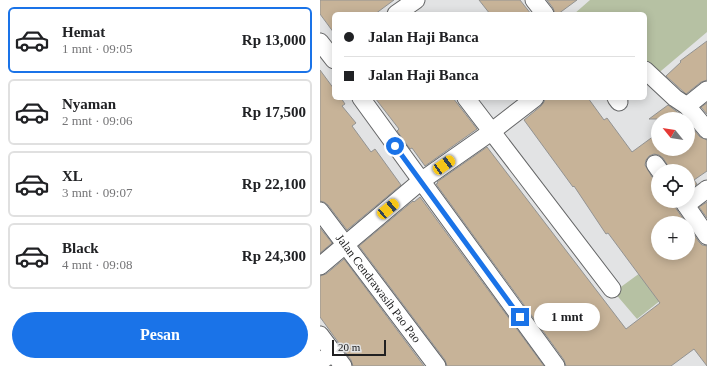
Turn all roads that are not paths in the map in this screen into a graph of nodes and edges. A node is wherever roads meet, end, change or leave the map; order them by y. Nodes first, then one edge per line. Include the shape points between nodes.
1 (416, 0) edge
2 (534, 0) edge
3 (401, 12) edge
4 (543, 12) edge
5 (647, 72) edge
6 (707, 90) edge
7 (362, 100) edge
8 (467, 100) edge
9 (532, 100) edge
10 (687, 106) junction
11 (707, 130) edge
12 (491, 132) junction
13 (421, 181) junction
14 (707, 189) edge
15 (695, 196) edge
16 (687, 208) edge
17 (320, 211) edge
18 (707, 236) edge
19 (344, 245) junction
20 (320, 266) edge
21 (612, 289) dead end
22 (320, 335) edge
23 (327, 357) edge
24 (343, 366) edge
25 (436, 366) edge
26 (556, 366) edge

1 - 3 street
2 - 4 street
5 - 10 street
6 - 10 street
7 - 13 street
8 - 12 street
9 - 12 street
10 - 11 street
12 - 13 street
12 - 21 street
13 - 19 street
13 - 26 street
14 - 15 street
16 - 18 street
17 - 19 street, Jalan Cendrawasih Pao Pao
19 - 20 street
19 - 25 street, Jalan Cendrawasih Pao Pao
22 - 23 street
23 - 24 street

